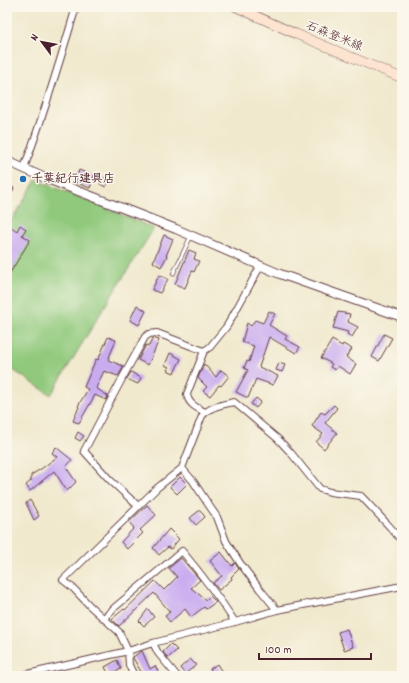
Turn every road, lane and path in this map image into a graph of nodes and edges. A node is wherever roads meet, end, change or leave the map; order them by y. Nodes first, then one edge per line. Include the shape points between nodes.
1 (76, 7) edge
2 (236, 7) edge
3 (402, 78) edge
4 (7, 161) edge
5 (24, 168) junction
6 (191, 235) junction
7 (261, 265) junction
8 (173, 274) dead end
9 (402, 317) edge
10 (204, 351) junction
11 (205, 412) junction
12 (182, 468) junction
13 (138, 506) junction
14 (402, 541) edge
15 (402, 586) edge
16 (277, 610) junction
17 (104, 618) junction
18 (235, 622) junction
19 (153, 643) junction
20 (128, 650) junction
21 (19, 676) edge
22 (134, 676) edge
23 (178, 676) edge

1 - 5 street
2 - 3 main road, 石森登米線
4 - 5 street
5 - 6 street
6 - 7 street
6 - 8 lane
7 - 9 street
7 - 10 street via 227,326
10 - 11 street via 187,399
10 - 13 street via 158,333 145,337 84,451
11 - 12 street
11 - 14 street via 234,402 278,439 320,488 330,492 361,496
12 - 13 street
12 - 16 street via 216,517 226,541 240,563
13 - 17 street via 63,580
15 - 16 street
16 - 18 street
17 - 18 street via 182,551 208,582
17 - 20 street via 119,632
18 - 19 street
19 - 20 street
19 - 23 street via 158,653
20 - 21 street
20 - 22 street via 129,665

